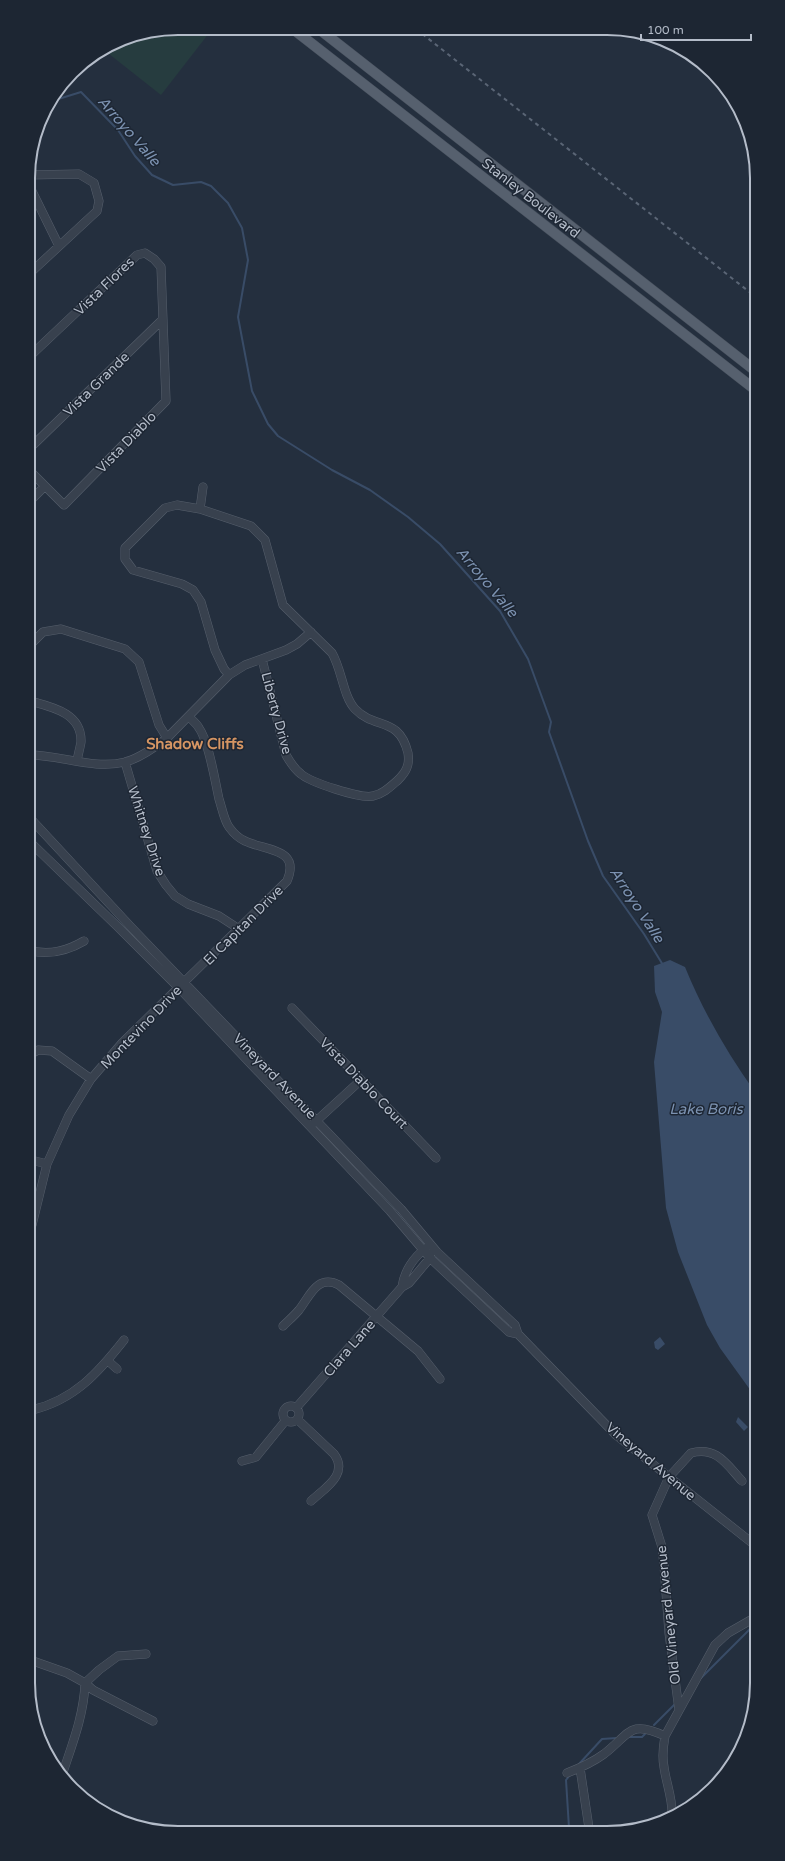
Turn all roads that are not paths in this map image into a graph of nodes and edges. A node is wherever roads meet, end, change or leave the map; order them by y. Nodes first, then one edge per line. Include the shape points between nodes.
1 (301, 35) edge
2 (327, 35) edge
3 (35, 175) edge
4 (35, 197) edge
5 (59, 246) junction
6 (35, 268) edge
7 (162, 320) junction
8 (35, 351) edge
9 (750, 367) edge
10 (750, 386) edge
11 (35, 443) edge
12 (35, 476) edge
13 (45, 486) junction
14 (203, 487) dead end
15 (35, 496) edge
16 (200, 509) junction
17 (311, 632) junction
18 (35, 640) edge
19 (262, 659) junction
20 (229, 675) junction
21 (35, 702) edge
22 (189, 717) junction
23 (167, 738) junction
24 (35, 755) edge
25 (77, 761) junction
26 (125, 762) junction
27 (35, 823) edge
28 (35, 847) edge
29 (239, 929) junction
30 (84, 941) dead end
31 (35, 951) edge
32 (185, 982) junction
33 (179, 988) junction
34 (292, 1008) dead end
35 (35, 1052) edge
36 (91, 1079) junction
37 (361, 1080) junction
38 (317, 1120) junction
39 (310, 1126) junction
40 (436, 1158) dead end
41 (35, 1161) edge
42 (47, 1164) junction
43 (35, 1214) edge
44 (426, 1248) junction
45 (430, 1258) junction
46 (402, 1286) junction
47 (376, 1317) junction
48 (283, 1326) dead end
49 (518, 1334) junction
50 (124, 1340) dead end
51 (108, 1360) junction
52 (117, 1369) dead end
53 (440, 1379) dead end
54 (296, 1408) junction
55 (35, 1409) edge
56 (297, 1419) junction
57 (286, 1420) junction
58 (242, 1461) dead end
59 (669, 1477) junction
60 (742, 1481) dead end
61 (311, 1500) dead end
62 (750, 1541) edge
63 (750, 1620) edge
64 (146, 1654) dead end
65 (35, 1662) edge
66 (85, 1683) junction
67 (679, 1710) junction
68 (153, 1721) dead end
69 (665, 1736) junction
70 (580, 1768) junction
71 (64, 1769) edge
72 (567, 1773) dead end
73 (672, 1810) edge
74 (589, 1826) edge

1 - 10 main road, Stanley Boulevard
2 - 9 main road, Stanley Boulevard
3 - 5 street via 79,174 94,183 99,201 97,211
4 - 5 street
5 - 6 street
7 - 8 street, Vista Flores via 161,267 145,253 137,254
7 - 11 street, Vista Grande
7 - 13 street, Vista Diablo via 166,401 64,505
12 - 13 street, Vista Diablo
13 - 15 street
14 - 16 street
16 - 17 street, Liberty Drive via 252,526 265,540 283,605
16 - 20 street, Liberty Drive via 177,504 165,508 125,548 125,559 133,570 182,584 193,590 202,602 215,650
17 - 19 street via 297,644
17 - 19 street, Liberty Drive via 337,661 346,692 354,708 365,718 399,732 408,752 409,763 404,773 382,793 372,797 327,786 314,782 292,766 286,755
18 - 23 street via 43,632 61,629 125,648 139,662 159,725
19 - 20 street via 245,665
20 - 22 street
21 - 25 street via 58,709 70,716 78,727 81,742
22 - 23 street
22 - 29 street, El Capitan Drive via 200,729 208,751 228,826 246,842 284,855 290,863 291,872 287,882
23 - 26 street
24 - 25 street
25 - 26 street via 101,764
26 - 29 street, Whitney Drive via 157,871 166,885 175,896 188,904 219,916
27 - 32 street, Vineyard Avenue
28 - 33 street, Vineyard Avenue
29 - 32 street, El Capitan Drive
30 - 31 street via 70,950
32 - 33 street, Montevino Drive
32 - 38 street, Vineyard Avenue
33 - 36 street, Montevino Drive via 122,1043
33 - 39 street, Vineyard Avenue
34 - 37 street, Vista Diablo Court
35 - 36 street via 52,1051
36 - 42 street, Montevino Drive via 69,1115
37 - 38 street
37 - 40 street, Vista Diablo Court
38 - 39 street
38 - 44 street, Vineyard Avenue via 401,1209
39 - 44 street, Vineyard Avenue
41 - 42 street
42 - 43 street, Montevino Drive
44 - 45 street
44 - 46 street, Clara Lane via 406,1270
44 - 49 street, Vineyard Avenue via 515,1324
45 - 46 street, Clara Lane via 409,1283
45 - 49 street, Vineyard Avenue via 508,1332
46 - 47 street, Clara Lane
47 - 48 street via 339,1285 326,1282 316,1286
47 - 53 street via 418,1351
47 - 54 street, Clara Lane
49 - 59 street, Vineyard Avenue via 616,1435
50 - 51 street
51 - 52 street
51 - 55 street via 87,1382 66,1397
54 - 56 street via 299,1414
54 - 57 street via 290,1406 285,1410 283,1415
56 - 57 street via 292,1422
56 - 61 street via 334,1454 340,1467 336,1478
57 - 58 street via 256,1457
59 - 60 street, Old Vineyard Avenue via 691,1453 709,1451 718,1455
59 - 62 street, Vineyard Avenue
59 - 67 street, Old Vineyard Avenue via 652,1515 662,1547
63 - 67 street via 728,1632 716,1645
64 - 66 street via 118,1656
65 - 66 street via 67,1673
66 - 68 street via 93,1690
66 - 71 street via 85,1701
67 - 69 street
69 - 70 street via 645,1728 634,1729
69 - 73 street via 664,1767
70 - 72 street
70 - 74 street

